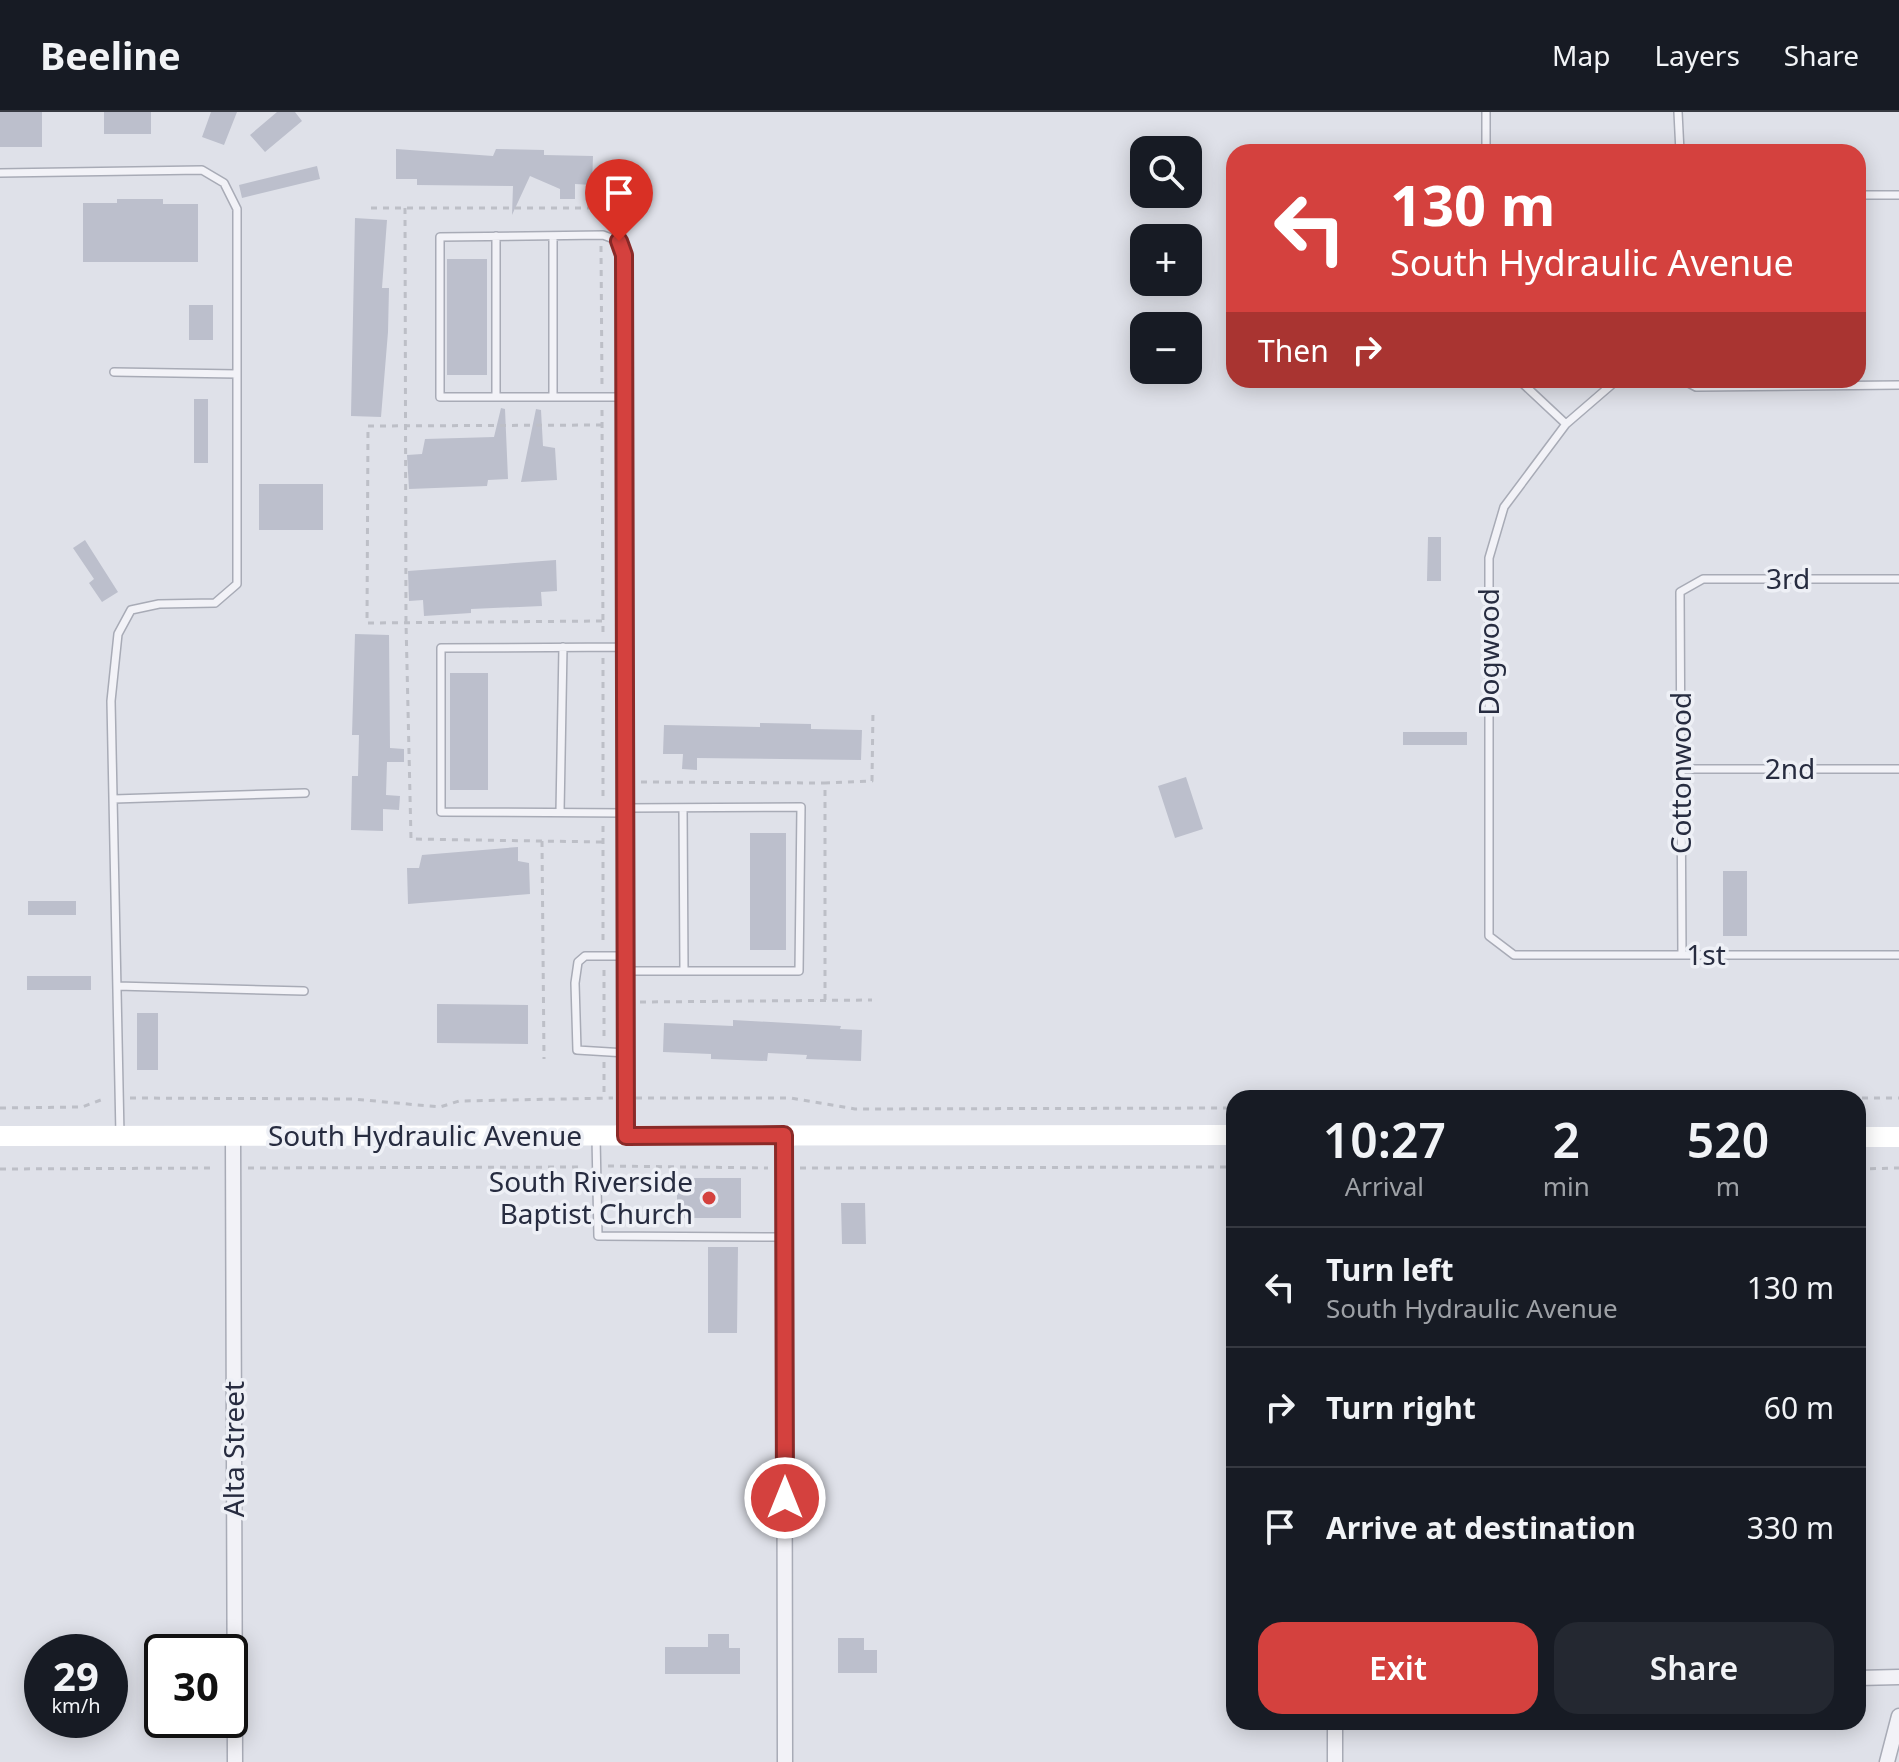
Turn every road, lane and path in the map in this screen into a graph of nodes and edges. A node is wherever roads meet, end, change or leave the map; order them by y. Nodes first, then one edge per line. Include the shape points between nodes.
1 (1486, 112) edge
2 (1678, 112) edge
3 (1486, 144) edge
4 (1680, 144) edge
5 (0, 173) edge
6 (611, 183) dead end
7 (1866, 195) edge
8 (1899, 195) edge
9 (371, 208) dead end
10 (405, 208) junction
11 (496, 236) junction
12 (553, 236) junction
13 (114, 372) dead end
14 (237, 374) junction
15 (1866, 385) edge
16 (1899, 385) edge
17 (1528, 388) edge
18 (1608, 388) edge
19 (496, 397) junction
20 (553, 397) junction
21 (624, 397) junction
22 (1566, 424) junction
23 (602, 425) dead end
24 (406, 426) junction
25 (1899, 579) edge
26 (1680, 592) joint
27 (603, 621) dead end
28 (406, 622) junction
29 (563, 647) junction
30 (628, 647) junction
31 (873, 710) dead end
32 (1681, 769) junction
33 (1899, 769) edge
34 (638, 782) dead end
35 (825, 783) junction
36 (305, 793) dead end
37 (114, 799) junction
38 (683, 808) junction
39 (627, 810) junction
40 (560, 812) junction
41 (542, 841) junction
42 (603, 842) dead end
43 (1514, 955) joint
44 (1682, 955) junction
45 (1899, 955) edge
46 (627, 956) junction
47 (627, 971) junction
48 (684, 971) junction
49 (117, 986) junction
50 (304, 991) dead end
51 (825, 1000) junction
52 (872, 1000) dead end
53 (636, 1002) dead end
54 (626, 1053) junction
55 (544, 1059) dead end
56 (1866, 1098) edge
57 (1899, 1098) edge
58 (784, 1135) junction
59 (1226, 1135) edge
60 (0, 1136) edge
61 (120, 1136) junction
62 (233, 1136) junction
63 (596, 1136) junction
64 (626, 1136) junction
65 (1866, 1137) edge
66 (1899, 1137) edge
67 (596, 1166) junction
68 (1226, 1167) edge
69 (233, 1168) junction
70 (784, 1168) junction
71 (1899, 1168) edge
72 (0, 1169) edge
73 (1866, 1169) edge
74 (785, 1237) junction
75 (1899, 1677) edge
76 (1866, 1678) edge
77 (1899, 1716) edge
78 (1335, 1730) edge
79 (235, 1762) edge
80 (785, 1762) edge
81 (1335, 1762) edge
82 (1887, 1762) edge

1 - 3 lane
2 - 4 lane
5 - 14 lane via 202,170 224,183 237,209
6 - 10 path via 612,208
7 - 8 lane
9 - 10 path
10 - 24 path
11 - 12 lane
11 - 19 lane
11 - 19 lane via 440,237 440,397
12 - 20 lane
12 - 21 lane via 603,235 619,241 624,255
13 - 14 lane
14 - 37 lane via 237,584 215,603 131,610 118,634 113,688
15 - 16 lane
17 - 22 lane
18 - 22 lane
19 - 20 lane
20 - 21 lane
21 - 30 lane
22 - 43 lane, Dogwood via 1504,507 1489,558 1489,936
23 - 24 path
24 - 28 path
24 - 28 path via 368,426 367,623
25 - 26 lane, 3rd via 1703,579
26 - 32 lane, Cottonwood
27 - 28 path
28 - 41 path via 411,839
29 - 30 lane
29 - 40 lane
29 - 40 lane via 441,648 441,812
30 - 39 lane
31 - 35 path via 872,781
32 - 33 lane, 2nd
32 - 44 lane, Cottonwood
34 - 35 path
35 - 51 path
36 - 37 lane
37 - 49 lane
38 - 39 lane
38 - 48 lane
38 - 48 lane via 801,807 799,971
39 - 40 lane
39 - 46 lane
41 - 42 path
41 - 55 path
43 - 44 lane, 1st
44 - 45 lane, 1st
46 - 47 lane
46 - 54 lane via 585,956 578,962 575,983 577,1050
47 - 48 lane
47 - 54 lane
49 - 50 lane
49 - 61 lane
51 - 52 path
51 - 53 path
54 - 64 lane
56 - 57 path
58 - 59 street, South Hydraulic Avenue
58 - 64 street, South Hydraulic Avenue
58 - 70 street
60 - 61 street, South Hydraulic Avenue
61 - 62 street, South Hydraulic Avenue
62 - 63 street, South Hydraulic Avenue
62 - 69 street, Alta Street
63 - 64 street, South Hydraulic Avenue
63 - 67 lane
65 - 66 street
67 - 69 path
67 - 70 path
67 - 74 lane via 598,1236
68 - 70 path
69 - 72 path
69 - 79 street, Alta Street
70 - 74 street
71 - 73 path
74 - 80 street
75 - 76 street
77 - 82 street
78 - 81 street

